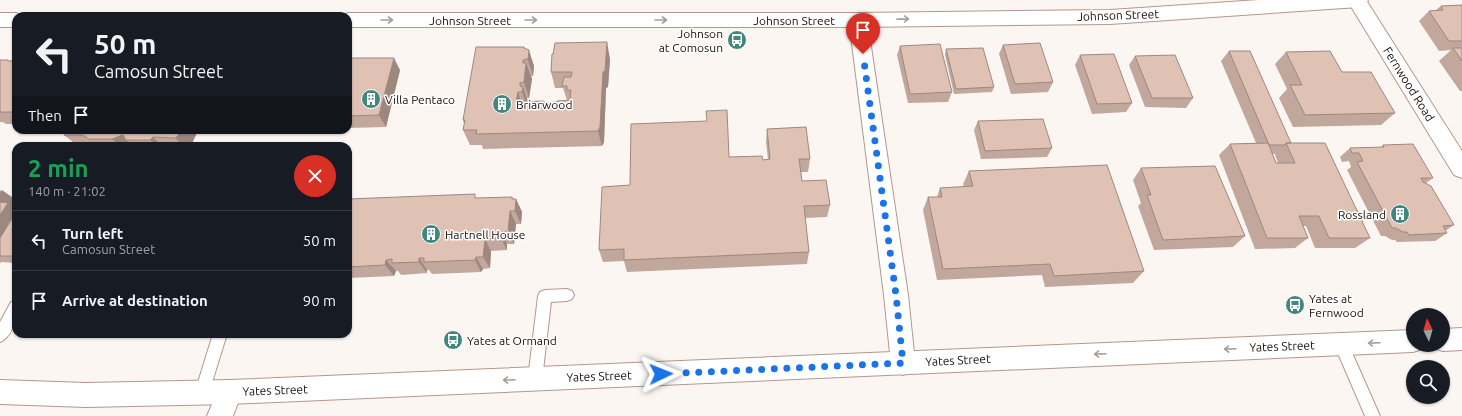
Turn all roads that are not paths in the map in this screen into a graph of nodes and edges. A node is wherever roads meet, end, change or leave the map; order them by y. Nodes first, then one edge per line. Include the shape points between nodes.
1 (1356, 0) edge
2 (1360, 0) edge
3 (0, 20) edge
4 (12, 20) edge
5 (352, 20) edge
6 (858, 20) junction
7 (1462, 169) edge
8 (567, 295) dead end
9 (12, 314) edge
10 (0, 335) edge
11 (219, 338) edge
12 (1462, 339) edge
13 (1450, 340) edge
14 (1406, 341) edge
15 (1341, 344) junction
16 (903, 363) junction
17 (535, 379) junction
18 (0, 392) edge
19 (202, 392) junction
20 (230, 392) junction
21 (220, 416) edge
22 (1373, 416) edge

1 - 2 main road, Johnson Street
6 -> 1 main road, Johnson Street via 1110,17
1 - 7 main road, Fernwood Road
3 - 4 main road
5 -> 6 main road, Johnson Street
6 - 16 main road
8 - 17 lane via 544,296
9 - 10 lane
11 - 19 lane
12 - 13 main road
14 -> 15 main road, Yates Street
15 -> 16 main road, Yates Street
15 - 22 lane
16 - 17 main road, Yates Street
17 -> 20 main road, Yates Street
18 - 19 main road, Yates Street via 116,396
19 - 20 main road, Yates Street
20 - 21 main road

